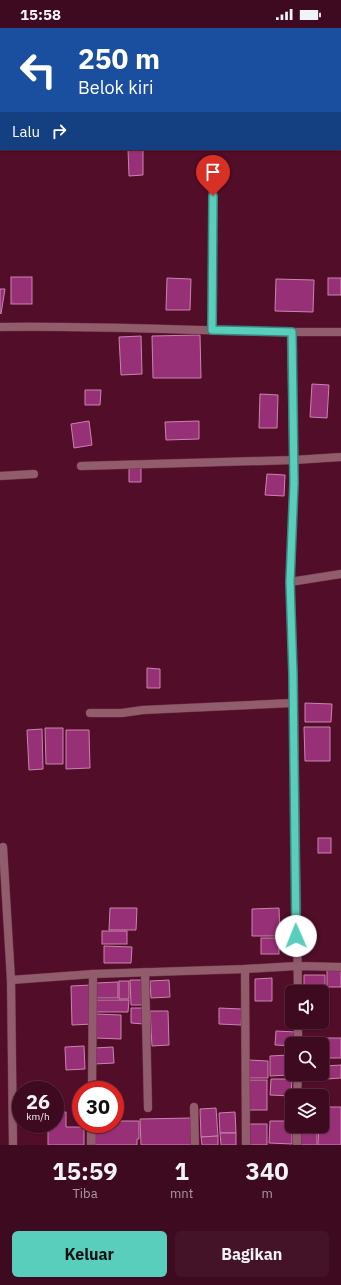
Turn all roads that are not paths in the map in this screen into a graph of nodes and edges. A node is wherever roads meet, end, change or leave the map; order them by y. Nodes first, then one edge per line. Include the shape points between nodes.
1 (213, 166) dead end
2 (0, 327) edge
3 (212, 330) junction
4 (292, 332) junction
5 (341, 332) edge
6 (341, 457) edge
7 (294, 460) junction
8 (81, 466) dead end
9 (34, 474) dead end
10 (0, 476) edge
11 (341, 574) edge
12 (290, 582) junction
13 (292, 703) junction
14 (90, 713) dead end
15 (3, 847) dead end
16 (297, 966) junction
17 (341, 967) edge
18 (245, 969) junction
19 (145, 972) junction
20 (93, 974) junction
21 (11, 980) junction
22 (298, 985) edge
23 (92, 1081) edge
24 (194, 1107) dead end
25 (148, 1108) dead end
26 (91, 1133) edge
27 (297, 1133) edge
28 (13, 1145) edge
29 (91, 1145) edge
30 (195, 1145) edge
31 (246, 1145) edge
32 (297, 1145) edge

1 - 3 street
2 - 3 street
3 - 4 street
4 - 5 street
4 - 7 street
6 - 7 street
7 - 8 street
7 - 12 street
9 - 10 street
11 - 12 street
12 - 13 street
13 - 14 street
13 - 16 street
15 - 21 street
16 - 17 street
16 - 18 street
16 - 22 street
18 - 19 street
18 - 31 street
19 - 20 street
19 - 25 street
20 - 21 street
20 - 23 street
21 - 28 street
24 - 30 street
26 - 29 street
27 - 32 street

